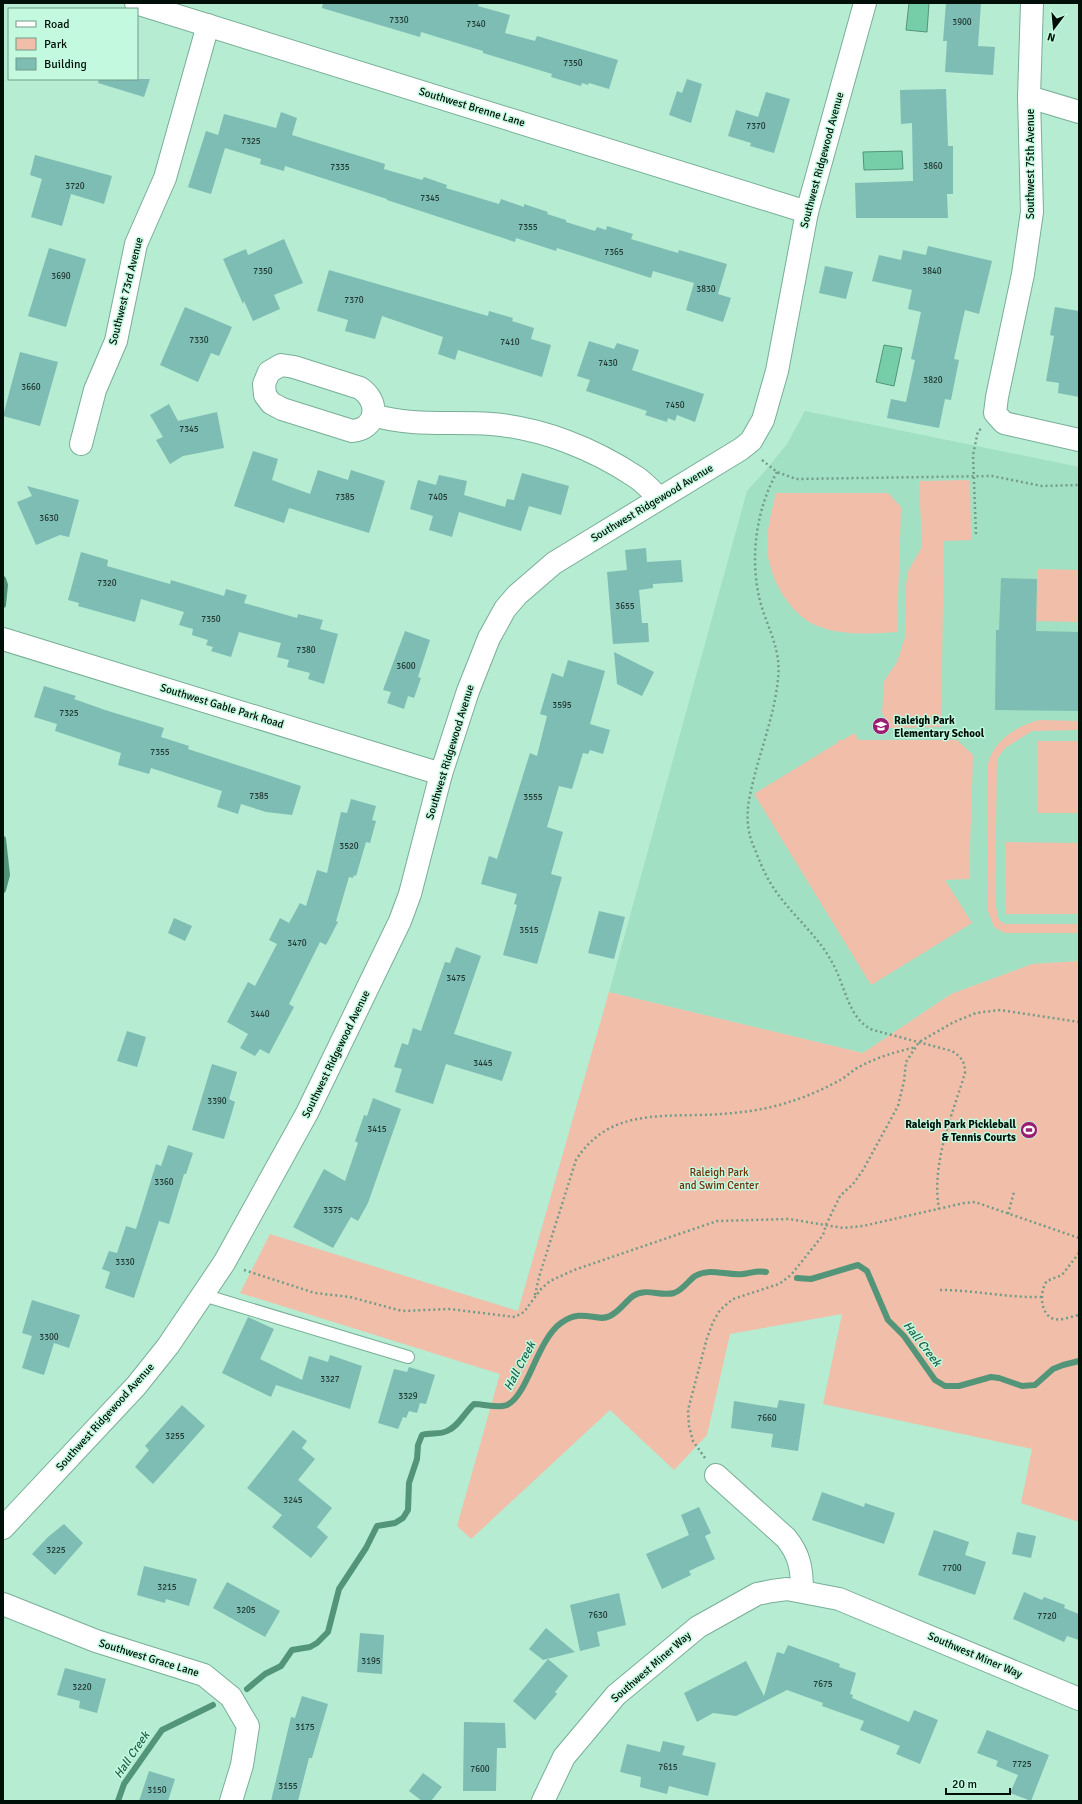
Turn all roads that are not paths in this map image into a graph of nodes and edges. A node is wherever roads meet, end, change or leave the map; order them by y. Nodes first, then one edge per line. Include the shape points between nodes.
1 (136, 3) edge
2 (865, 3) edge
3 (1032, 3) edge
4 (208, 24) junction
5 (1029, 97) junction
6 (1079, 112) edge
7 (807, 212) junction
8 (373, 415) junction
9 (1079, 440) edge
10 (81, 444) dead end
11 (659, 498) junction
12 (3, 639) edge
13 (441, 774) junction
14 (203, 1295) junction
15 (408, 1357) dead end
16 (716, 1475) road end
17 (3, 1528) edge
18 (802, 1591) junction
19 (3, 1604) edge
20 (1079, 1699) edge
21 (231, 1801) edge
22 (543, 1801) edge

1 - 4 street, Southwest Brenne Lane
2 - 7 street, Southwest Ridgewood Avenue
3 - 5 street, Southwest 75th Avenue
4 - 7 street, Southwest Brenne Lane
4 - 10 street, Southwest 73rd Avenue via 165,178 136,244 116,341 96,390
5 - 6 street
5 - 9 street, Southwest 75th Avenue via 1032,212 1023,274 997,397 996,413 1004,423
7 - 11 street, Southwest Ridgewood Avenue via 777,371 762,420 751,441 741,449
8 - 8 street via 373,401 369,394 360,388 294,366 282,365 275,368 269,372 264,384 265,395 271,403 282,409 352,431 368,426
8 - 11 street via 400,422 492,424 544,434 606,460 638,478
11 - 13 street, Southwest Ridgewood Avenue via 554,563 505,609 489,638 468,691
12 - 13 street, Southwest Gable Park Road
13 - 14 street, Southwest Ridgewood Avenue via 410,894 397,928 307,1113 224,1264
14 - 15 lane
14 - 17 street, Southwest Ridgewood Avenue via 168,1346 136,1386
16 - 18 street via 794,1547 800,1562
18 - 20 street, Southwest Miner Way via 825,1595 856,1606
18 - 22 street, Southwest Miner Way via 787,1589 757,1594 698,1626 616,1695 564,1757
19 - 21 street, Southwest Grace Lane via 96,1641 204,1675 231,1697 248,1726 242,1765

